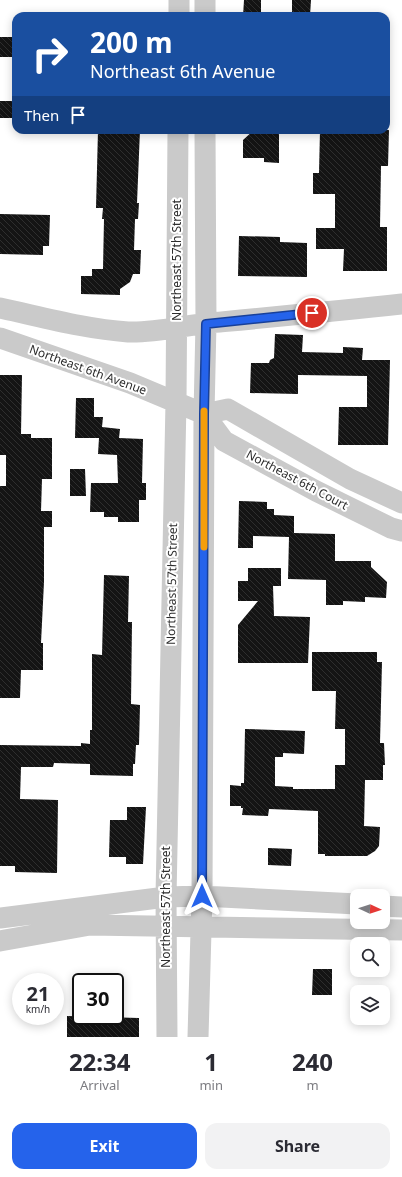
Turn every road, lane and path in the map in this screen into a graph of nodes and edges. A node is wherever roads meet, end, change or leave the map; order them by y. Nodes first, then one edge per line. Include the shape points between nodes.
1 (179, 0) edge
2 (204, 0) edge
3 (179, 12) edge
4 (205, 12) edge
5 (178, 134) edge
6 (205, 134) edge
7 (402, 304) edge
8 (0, 308) edge
9 (206, 324) junction
10 (177, 328) junction
11 (0, 338) edge
12 (176, 402) junction
13 (204, 414) junction
14 (402, 503) edge
15 (402, 531) edge
16 (202, 896) junction
17 (166, 897) junction
18 (350, 904) edge
19 (390, 906) edge
20 (402, 906) edge
21 (0, 918) edge
22 (166, 926) junction
23 (201, 926) junction
24 (402, 930) edge
25 (0, 941) edge
26 (167, 1037) edge
27 (198, 1037) edge

1 - 3 street
2 - 4 street
5 - 10 street, Northeast 57th Street
6 - 9 street
7 - 9 street
8 - 10 street via 63,322 128,332
9 - 10 street
9 - 13 street
10 - 12 street, Northeast 57th Street
11 - 12 street, Northeast 6th Avenue
12 - 13 street
12 - 17 street, Northeast 57th Street
13 - 14 street via 228,409 350,479
13 - 15 street, Northeast 6th Court via 224,441 316,491
13 - 16 street
16 - 17 street
16 - 18 street
16 - 23 street
17 - 21 street
17 - 22 street, Northeast 57th Street
19 - 20 street
22 - 23 street
22 - 25 street via 90,925
22 - 26 street, Northeast 57th Street
23 - 24 street
23 - 27 street

